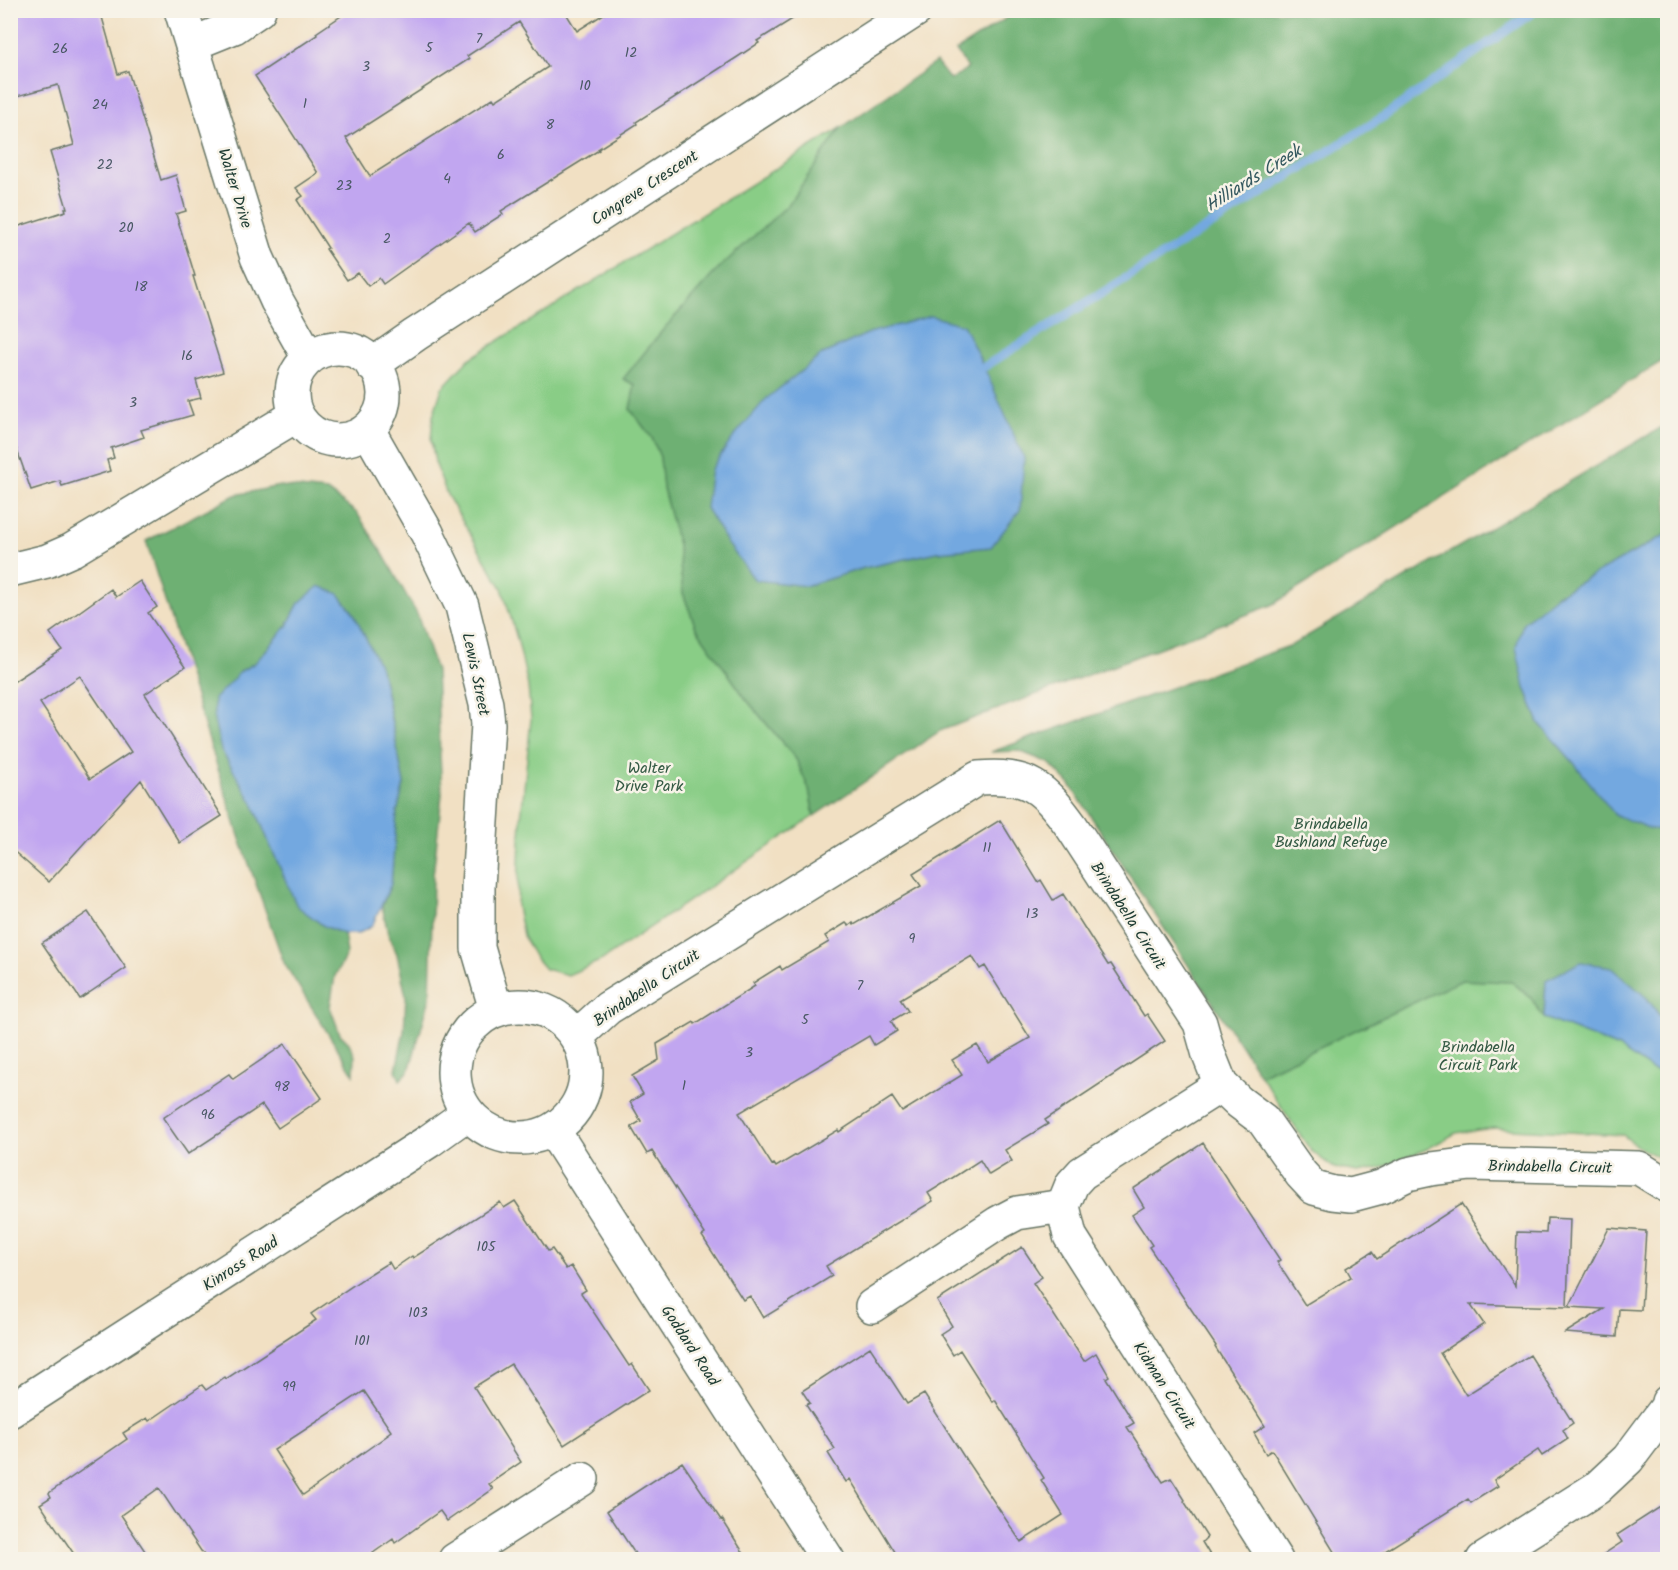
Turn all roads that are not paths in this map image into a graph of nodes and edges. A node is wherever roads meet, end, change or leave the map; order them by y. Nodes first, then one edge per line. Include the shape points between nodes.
1 (181, 10) edge
2 (259, 10) edge
3 (916, 10) edge
4 (192, 44) junction
5 (309, 358) junction
6 (372, 365) junction
7 (297, 415) junction
8 (368, 430) junction
9 (10, 570) edge
10 (496, 1010) junction
11 (576, 1037) junction
12 (1221, 1085) junction
13 (468, 1113) junction
14 (553, 1130) junction
15 (1668, 1186) edge
16 (1063, 1206) junction
17 (872, 1306) dead end
18 (1668, 1402) edge
19 (10, 1411) edge
20 (582, 1479) dead end
21 (455, 1560) edge
22 (828, 1560) edge
23 (1276, 1560) edge
24 (1483, 1560) edge

1 - 4 street, Walter Drive
2 - 4 street via 234,27
3 - 6 street, Congreve Crescent
4 - 5 street, Walter Drive via 257,257
5 - 6 street via 337,348 352,350
5 - 7 street via 293,381 291,395
6 - 8 street via 382,381 384,395 377,420
7 - 8 street via 311,433 325,439 355,438
7 - 9 street via 72,550
8 - 10 street, Lewis Street via 427,533 462,606 486,704 478,948
10 - 11 street via 518,1006 540,1010 561,1020
10 - 13 street via 478,1020 456,1054 454,1075 458,1095
11 - 12 street, Brindabella Circuit via 608,1008 978,778 1018,778 1036,786 1053,801 1200,1023
11 - 14 street via 584,1056 586,1078 581,1099 570,1116
12 - 15 street, Brindabella Circuit via 1263,1120 1314,1188 1351,1195 1408,1174 1471,1164 1639,1168
12 - 16 street via 1082,1173 1072,1184
13 - 14 street via 498,1135 536,1137
13 - 19 street, Kinross Road
14 - 22 street, Goddard Road
16 - 17 street via 1017,1213
16 - 23 street, Kidman Circuit via 1070,1236
18 - 24 street via 1628,1459 1597,1488
20 - 21 street

